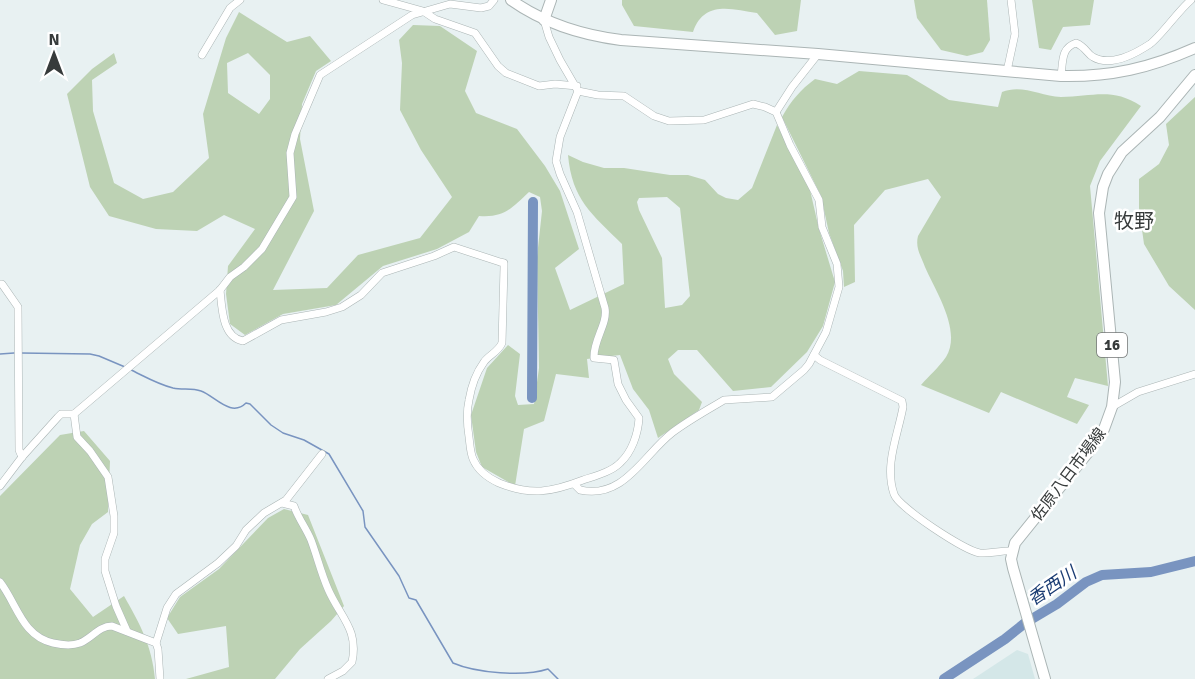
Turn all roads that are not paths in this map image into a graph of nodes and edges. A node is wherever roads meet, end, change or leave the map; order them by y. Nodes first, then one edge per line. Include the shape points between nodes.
1 (240, 0) edge
2 (383, 0) edge
3 (494, 0) edge
4 (512, 0) edge
5 (551, 0) edge
6 (1011, 0) edge
7 (1191, 0) edge
8 (423, 11) junction
9 (544, 20) junction
10 (1195, 48) edge
11 (818, 54) junction
12 (202, 55) dead end
13 (1007, 71) junction
14 (1195, 75) edge
15 (1061, 76) junction
16 (578, 89) junction
17 (776, 112) junction
18 (0, 284) edge
19 (220, 290) junction
20 (814, 355) junction
21 (1195, 374) edge
22 (1112, 407) junction
23 (74, 414) junction
24 (322, 454) dead end
25 (22, 457) junction
26 (574, 484) junction
27 (0, 486) edge
28 (282, 503) junction
29 (1012, 551) junction
30 (0, 582) edge
31 (127, 631) junction
32 (156, 643) junction
33 (160, 679) edge
34 (328, 679) edge
35 (1045, 679) edge

1 - 12 street via 230,8
2 - 8 street
3 - 8 street via 481,8 450,4
4 - 9 street
5 - 9 street
6 - 13 street via 1015,34
7 - 15 street via 1151,44 1121,58 1107,61 1092,57 1076,43 1068,45
8 - 16 street via 475,33 506,73 538,86 555,84
8 - 19 street via 320,75 290,153 293,197 262,249
9 - 11 street via 590,36 621,40
9 - 16 street via 560,60
10 - 15 street via 1135,70
11 - 13 street
11 - 17 street
13 - 15 street
14 - 22 street, 佐原八日市場線 / 16 via 1160,117 1122,152 1103,187 1099,213 1115,382
16 - 17 street via 624,96 669,122 704,120 753,104
16 - 26 street via 560,137 557,167 577,212 606,313 595,342 594,358 615,360 618,384 639,418 634,442 619,465
17 - 20 street via 819,200 822,226 837,264 839,287 832,315
18 - 25 street via 18,307
19 - 23 street
19 - 26 street via 229,333 243,341 276,322 342,307 361,295 382,273 447,249 457,248 504,263 503,338 500,348 485,361 472,388 466,420 473,459 485,476 515,489 546,491
20 - 26 street via 804,370 772,397 724,400 690,420 665,439 628,478 591,493
20 - 29 street via 902,401 891,474 894,496 900,503 973,551
21 - 22 street via 1138,392
22 - 29 street, 佐原八日市場線 / 16 via 1090,450
23 - 25 street via 61,414
23 - 31 street via 77,437 108,477 114,533 105,571
24 - 28 street
25 - 27 street
28 - 32 street via 246,530 219,564 176,594 167,608
28 - 34 street via 294,506 327,588 354,637 352,662
29 - 35 street via 1013,568
30 - 31 street via 29,630 47,642 73,645 108,626
31 - 32 street
32 - 33 street

